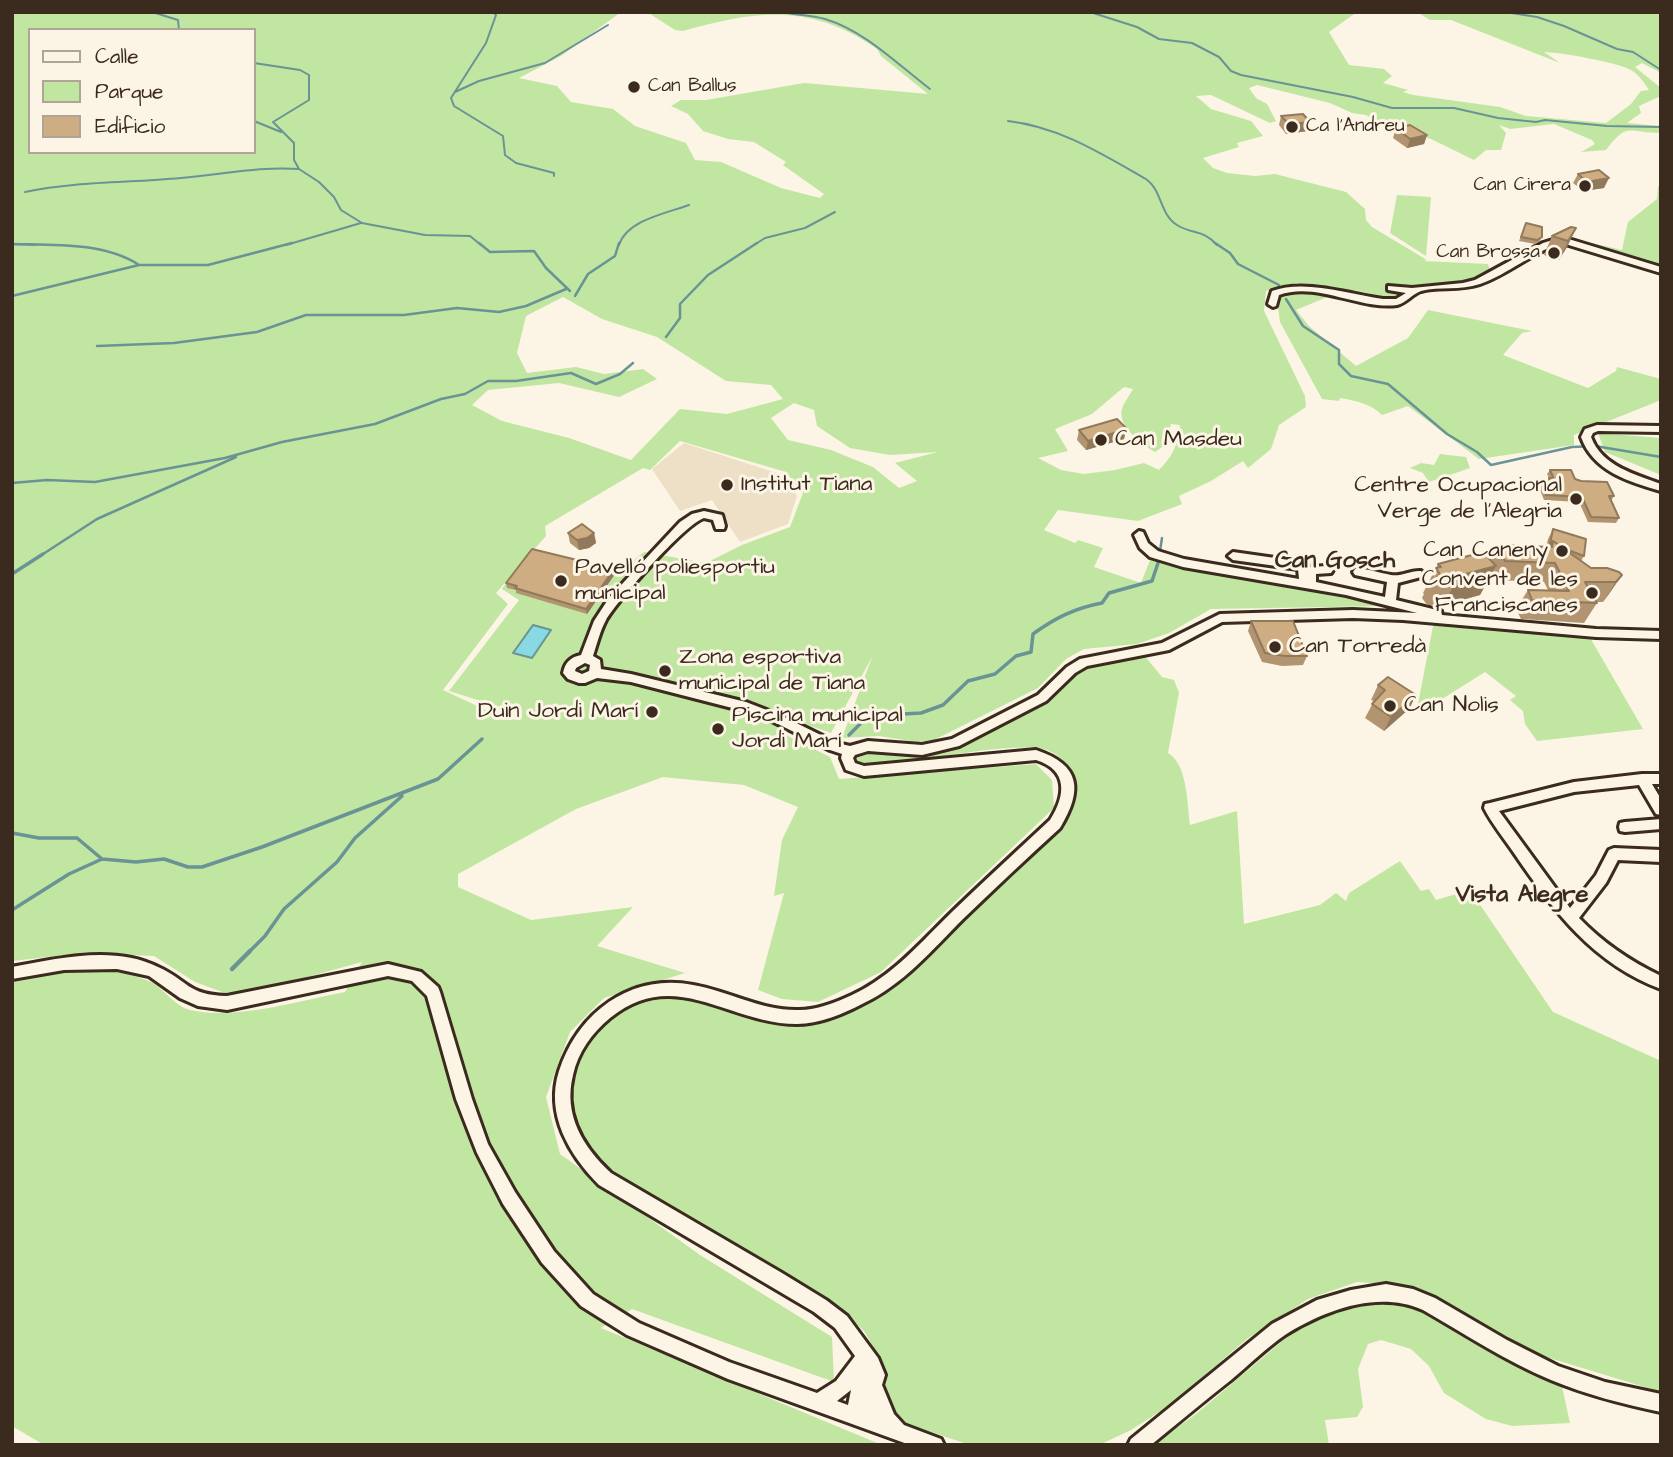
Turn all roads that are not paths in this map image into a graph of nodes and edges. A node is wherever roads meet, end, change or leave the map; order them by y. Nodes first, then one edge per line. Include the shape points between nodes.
1 (1661, 270) edge
2 (1391, 288) dead end
3 (1412, 291) junction
4 (1273, 304) dead end
5 (1661, 429) edge
6 (1661, 488) edge
7 (720, 526) dead end
8 (1139, 535) dead end
9 (1233, 556) dead end
10 (1327, 570) dead end
11 (1359, 572) dead end
12 (1417, 574) dead end
13 (1393, 580) junction
14 (1307, 584) junction
15 (1390, 601) junction
16 (1452, 620) junction
17 (1659, 639) edge
18 (586, 658) junction
19 (595, 673) junction
20 (850, 751) junction
21 (1642, 779) junction
22 (1661, 779) edge
23 (1661, 810) edge
24 (1661, 824) edge
25 (1625, 827) dead end
26 (1661, 856) edge
27 (1570, 919) junction
28 (12, 973) edge
29 (1661, 983) edge
30 (864, 1357) junction
31 (875, 1388) junction
32 (819, 1402) junction
33 (1661, 1403) edge
34 (855, 1415) junction
35 (898, 1432) junction
36 (934, 1445) edge
37 (1137, 1445) edge

1 - 3 street via 1562,240 1469,285
2 - 3 street
3 - 4 street via 1402,300 1388,303 1335,292 1286,289 1275,293
5 - 6 street via 1597,428 1589,431 1588,445 1610,466
7 - 18 street via 718,518 707,514 684,525 613,601
8 - 14 street via 1154,554 1183,564
9 - 14 street via 1303,566
10 - 14 street via 1311,570
11 - 13 street
12 - 13 street
13 - 15 street
14 - 15 street
15 - 16 street
16 - 17 street
16 - 20 street via 1353,614 1220,618 1166,647 1084,662 1042,698 955,743 922,750 868,746
18 - 19 street via 596,663
18 - 19 street via 573,662 569,673 582,679
19 - 20 street via 746,707
20 - 30 street via 850,766 864,771 1036,755 1062,769 1069,797 1055,824 881,987 828,1011 794,1017 692,990 644,993 612,1007 584,1033 570,1057 562,1096 565,1123 575,1146 605,1179 820,1306 853,1336
21 - 22 street
21 - 23 street
21 - 27 street via 1550,792 1490,808
24 - 25 street
26 - 27 street via 1614,854 1601,880
27 - 29 street via 1613,957
28 - 32 street via 54,964 135,966 153,971 185,995 205,1003 388,970 416,975 433,992 482,1148 548,1257 587,1300 645,1334
30 - 31 street via 872,1364
30 - 32 street via 842,1387
30 - 34 street
31 - 34 street
31 - 35 street
32 - 34 street
33 - 37 street via 1605,1391 1554,1373 1429,1304 1386,1292 1317,1308 1278,1330
34 - 35 street
35 - 36 street

